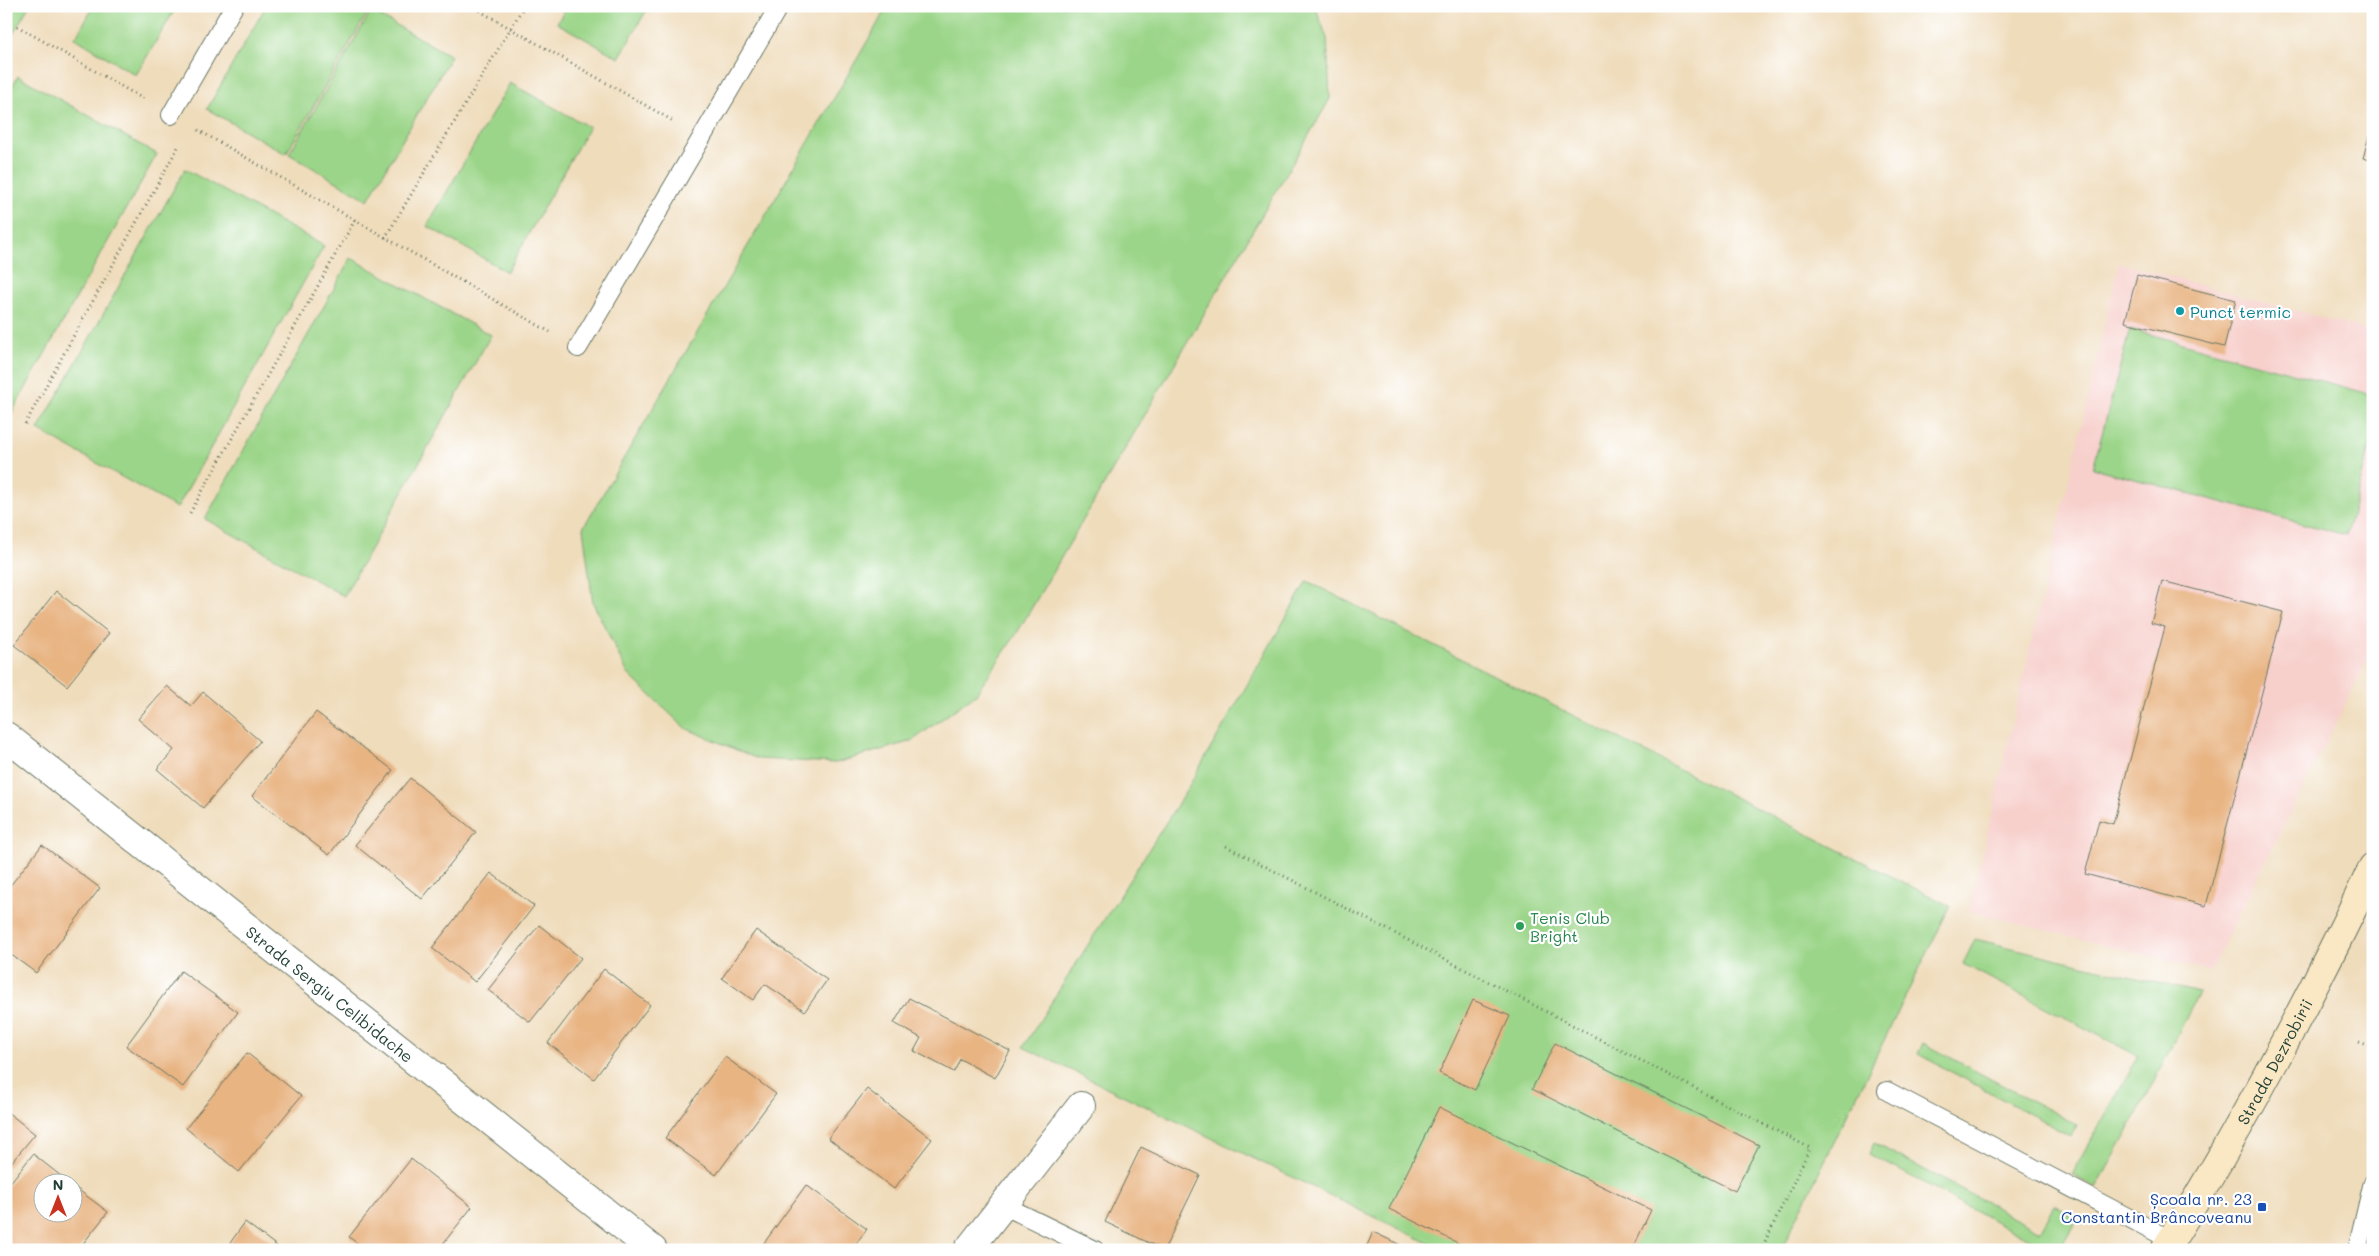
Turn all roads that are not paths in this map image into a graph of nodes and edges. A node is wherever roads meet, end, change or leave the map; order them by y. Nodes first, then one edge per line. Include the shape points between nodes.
1 (234, 6) edge
2 (779, 6) edge
3 (171, 115) road end
4 (578, 348) road end
5 (6, 736) edge
6 (2373, 867) edge
7 (1887, 1091) dead end
8 (1081, 1106) dead end
9 (2373, 1182) edge
10 (1003, 1205) junction
11 (2168, 1245) edge
12 (654, 1250) edge
13 (968, 1250) edge
14 (1095, 1250) edge
15 (2357, 1250) edge

1 - 3 lane
2 - 4 lane
5 - 12 street, Strada Sergiu Celibidache
6 - 11 main road, Strada Dezrobirii via 2208,1182
7 - 11 lane
8 - 10 street
9 - 15 lane
10 - 13 street
10 - 14 lane

